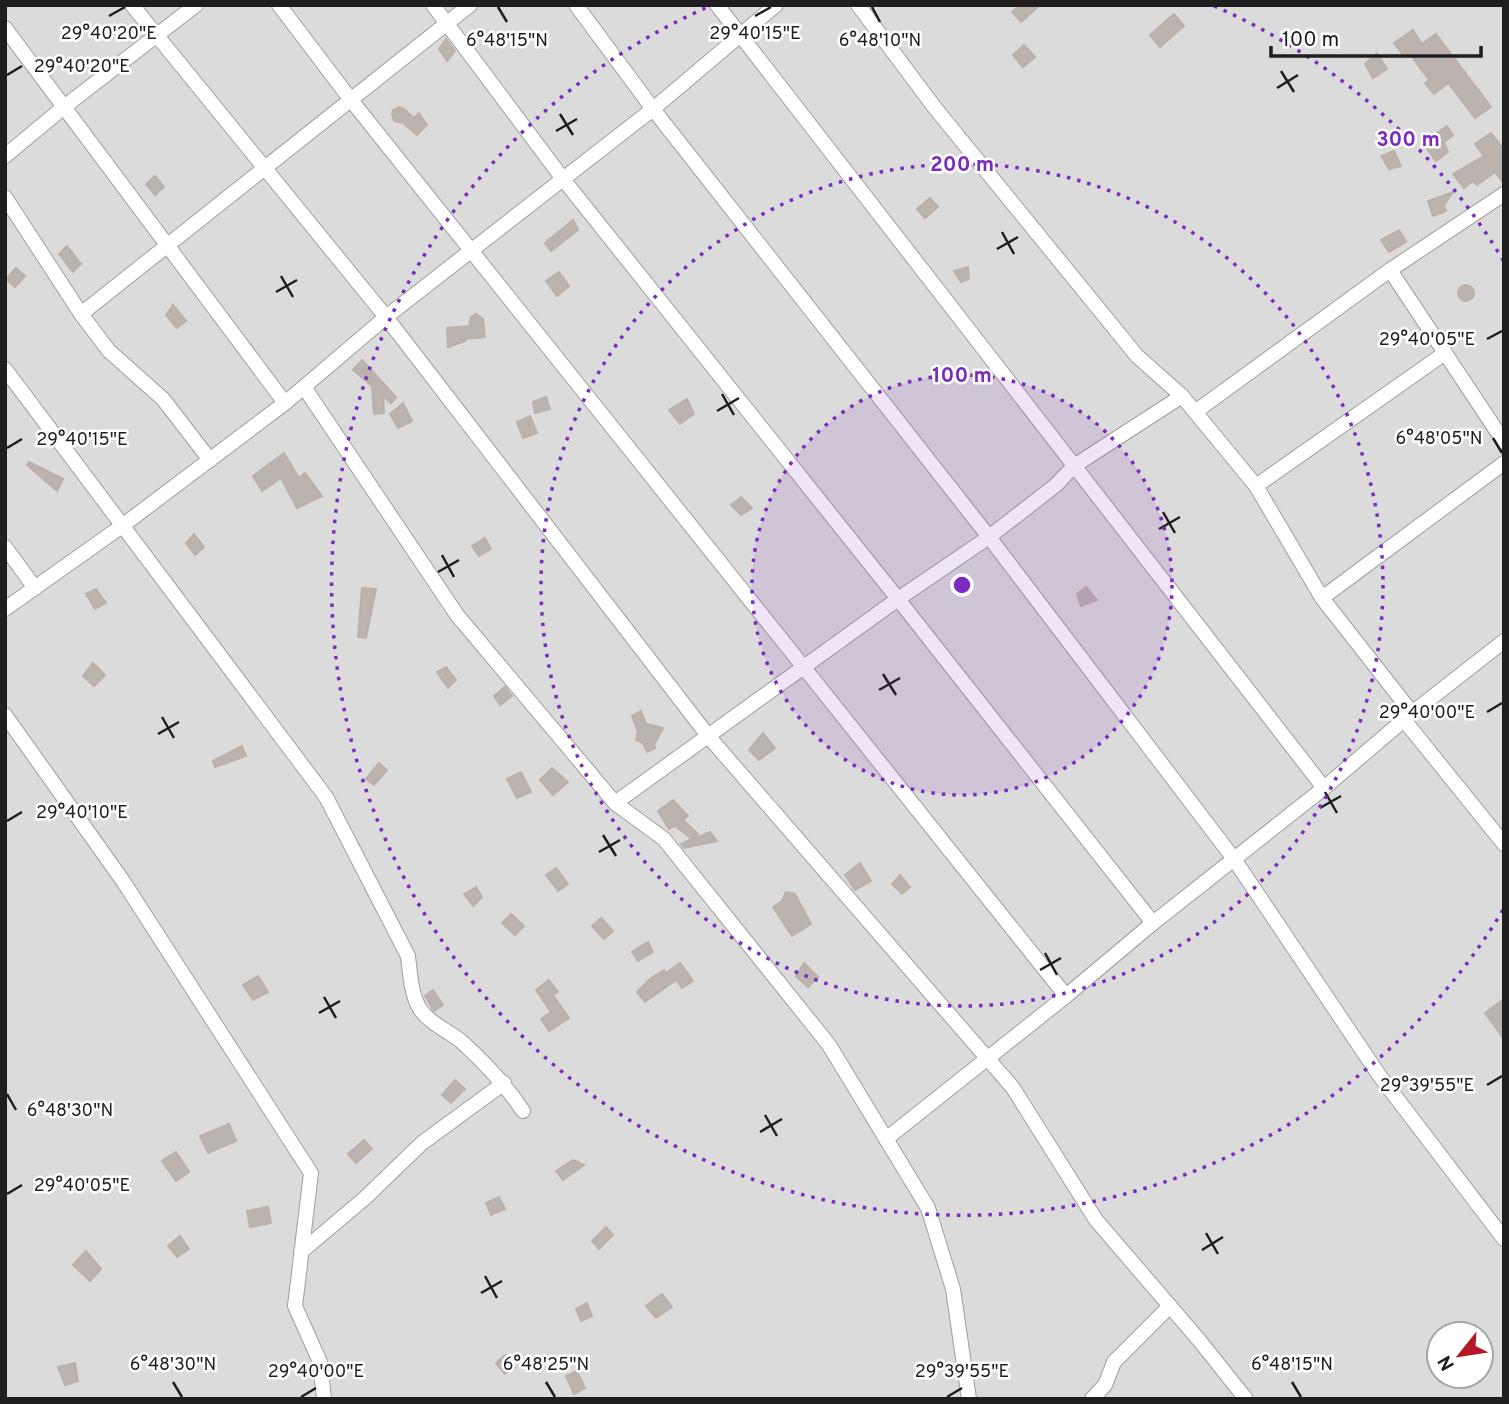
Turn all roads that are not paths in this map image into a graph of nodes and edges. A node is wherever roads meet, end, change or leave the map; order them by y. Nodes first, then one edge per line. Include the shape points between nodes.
1 (132, 5) edge
2 (196, 5) edge
3 (279, 5) edge
4 (433, 5) edge
5 (470, 5) edge
6 (576, 5) edge
7 (718, 5) edge
8 (776, 5) edge
9 (858, 5) edge
10 (447, 24) junction
11 (5, 28) edge
12 (741, 34) junction
13 (157, 36) junction
14 (351, 100) junction
15 (64, 107) junction
16 (653, 108) junction
17 (5, 156) edge
18 (264, 167) junction
19 (563, 179) junction
20 (1504, 194) edge
21 (5, 197) edge
22 (167, 245) junction
23 (473, 249) junction
24 (1390, 270) junction
25 (81, 314) junction
26 (386, 317) junction
27 (1445, 353) junction
28 (5, 369) edge
29 (304, 387) junction
30 (1182, 396) junction
31 (285, 403) junction
32 (1195, 412) junction
33 (1504, 442) edge
34 (210, 460) junction
35 (1504, 463) edge
36 (1074, 466) junction
37 (1256, 486) junction
38 (122, 526) junction
39 (989, 537) junction
40 (5, 547) edge
41 (35, 588) junction
42 (1322, 598) junction
43 (898, 599) junction
44 (5, 609) edge
45 (1504, 641) edge
46 (804, 666) junction
47 (5, 715) edge
48 (1408, 717) junction
49 (709, 737) junction
50 (1324, 788) junction
51 (615, 803) junction
52 (1504, 844) edge
53 (1234, 859) junction
54 (1153, 923) junction
55 (1066, 996) junction
56 (988, 1058) junction
57 (504, 1083) junction
58 (523, 1111) dead end
59 (886, 1139) junction
60 (1504, 1239) edge
61 (301, 1252) junction
62 (1170, 1306) junction
63 (324, 1399) edge
64 (970, 1399) edge
65 (1092, 1399) edge
66 (1246, 1399) edge

1 - 13 street
2 - 13 street
3 - 14 street
4 - 10 street
5 - 10 street
6 - 16 street
7 - 12 street
8 - 12 street
9 - 30 street via 934,108 1137,356
10 - 14 street
10 - 19 street
11 - 15 street
12 - 16 street
12 - 36 street
13 - 15 street
13 - 18 street
14 - 18 street
14 - 23 street
15 - 17 street
15 - 22 street
16 - 19 street
16 - 39 street
18 - 22 street
18 - 26 street
19 - 23 street
19 - 43 street
20 - 24 street
21 - 25 street
22 - 25 street
22 - 31 street
23 - 26 street
23 - 46 street
24 - 27 street
24 - 32 street
25 - 34 street via 109,351 163,399
26 - 29 street
26 - 49 street
27 - 33 street
27 - 37 street
28 - 38 street
29 - 31 street
29 - 51 street via 457,615
30 - 32 street
30 - 36 street
31 - 34 street
32 - 37 street
34 - 38 street
35 - 42 street
36 - 39 street
36 - 50 street
37 - 42 street
38 - 41 street
38 - 57 street via 326,797 408,956 419,1008
39 - 43 street
39 - 53 street
40 - 41 street
41 - 44 street
42 - 48 street
43 - 46 street
43 - 54 street
45 - 48 street
46 - 49 street
46 - 55 street
47 - 61 street via 123,881 311,1173
48 - 50 street
48 - 52 street
49 - 51 street
49 - 56 street
50 - 53 street
51 - 59 street via 673,850 829,1045
53 - 54 street
53 - 60 street via 1380,1075
54 - 55 street
55 - 56 street
56 - 59 street
56 - 62 street via 1013,1088 1096,1220
57 - 58 street
57 - 61 street via 422,1143
59 - 64 street via 928,1208 953,1289
61 - 63 street via 295,1306 320,1362
62 - 65 street via 1114,1362 1105,1385
62 - 66 street

